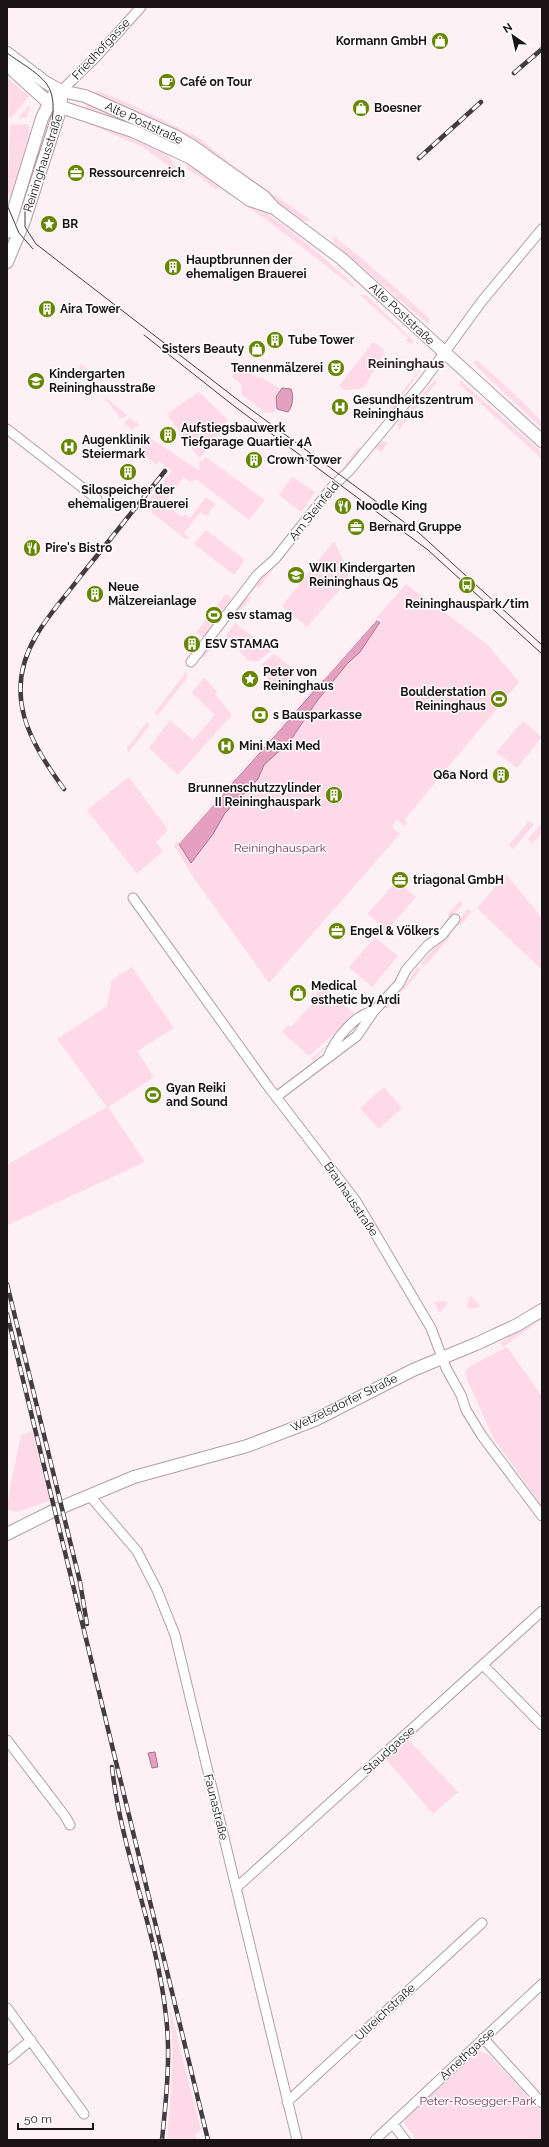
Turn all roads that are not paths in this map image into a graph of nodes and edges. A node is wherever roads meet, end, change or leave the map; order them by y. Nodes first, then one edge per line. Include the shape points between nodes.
1 (140, 7) edge
2 (7, 53) edge
3 (7, 65) edge
4 (61, 91) junction
5 (48, 102) junction
6 (61, 107) junction
7 (274, 208) junction
8 (12, 219) junction
9 (542, 228) edge
10 (21, 229) junction
11 (7, 232) edge
12 (7, 262) edge
13 (444, 353) junction
14 (7, 429) edge
15 (542, 441) edge
16 (97, 499) dead end
17 (191, 662) dead end
18 (133, 898) dead end
19 (455, 919) dead end
20 (276, 1097) junction
21 (542, 1310) edge
22 (442, 1357) junction
23 (89, 1495) junction
24 (542, 1516) edge
25 (7, 1534) edge
26 (542, 1612) edge
27 (483, 1665) junction
28 (542, 1725) edge
29 (7, 1740) edge
30 (70, 1824) dead end
31 (236, 1888) junction
32 (482, 1923) dead end
33 (542, 1984) edge
34 (7, 2008) edge
35 (483, 2038) junction
36 (30, 2040) junction
37 (7, 2060) edge
38 (287, 2102) junction
39 (542, 2103) edge
40 (84, 2114) dead end
41 (393, 2124) junction
42 (297, 2140) edge
43 (375, 2140) edge
44 (405, 2140) edge

1 - 4 street, Friedhofgasse via 96,57
2 - 4 main road, Alte Poststraße
3 - 5 main road, Alte Poststraße
4 - 5 main road, Reininghausstraße
4 - 6 main road, Reininghausstraße
4 - 7 main road, Alte Poststraße via 85,96 175,136 264,197
5 - 6 main road, Alte Poststraße
5 - 8 main road, Reininghausstraße
6 - 7 main road, Alte Poststraße via 133,131 191,158 250,200
6 - 10 main road, Reininghausstraße
7 - 13 main road, Alte Poststraße via 342,259
8 - 10 main road, Reininghausstraße
8 - 11 main road, Reininghausstraße
9 - 13 street, Am Steinfeld via 482,301
10 - 12 main road, Reininghausstraße
13 - 15 main road, Alte Poststraße
13 - 17 street, Am Steinfeld via 275,560 257,575
14 - 16 street
18 - 20 street, Brauhausstraße
19 - 20 street via 442,935 416,958 399,984 374,1011 348,1028 336,1041 328,1057
20 - 22 street, Brauhausstraße via 356,1201 431,1328
21 - 22 main road, Wetzelsdorfer Straße via 488,1339
22 - 23 main road, Wetzelsdorfer Straße via 315,1420 247,1446 134,1477
22 - 24 street, Brauhausstraße via 466,1410 482,1436
23 - 25 main road, Wetzelsdorfer Straße
23 - 31 street, Faunastraße via 137,1551 157,1590 175,1635
26 - 27 street, Staudgasse
27 - 28 street
27 - 31 street, Staudgasse
29 - 30 street
31 - 38 street, Faunastraße
32 - 38 street, Ullreichstraße
33 - 35 street, Arnethgasse
34 - 36 street
35 - 39 street
35 - 41 street, Arnethgasse
36 - 37 street
36 - 40 street
38 - 42 street, Faunastraße
41 - 43 street, Arnethgasse
41 - 44 street

